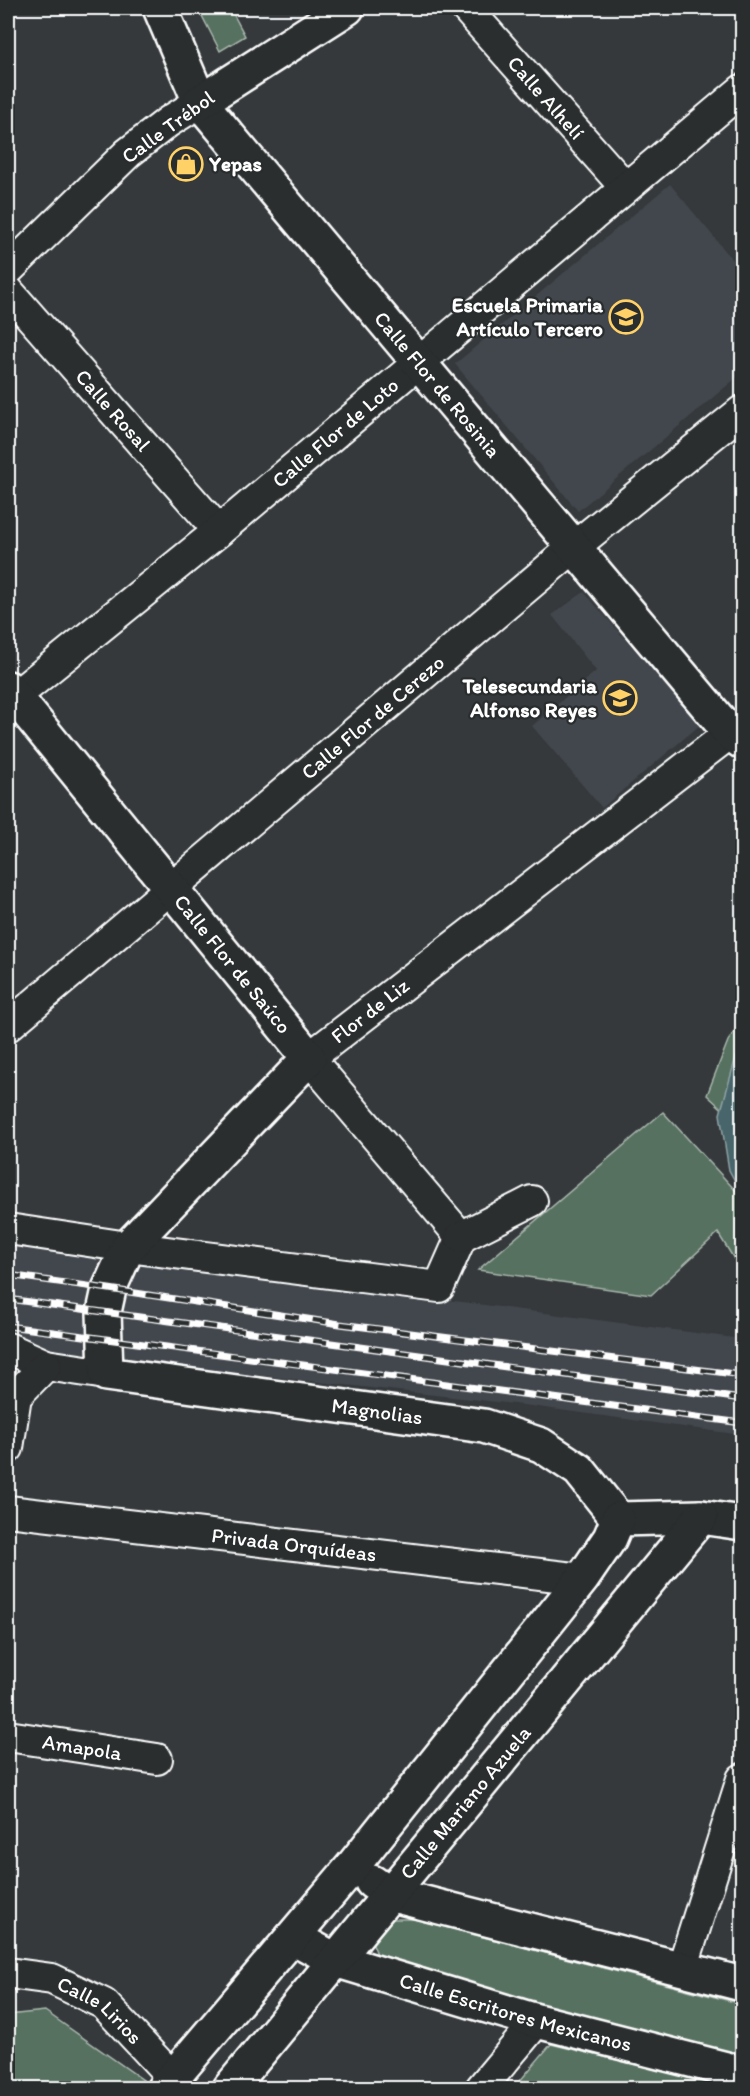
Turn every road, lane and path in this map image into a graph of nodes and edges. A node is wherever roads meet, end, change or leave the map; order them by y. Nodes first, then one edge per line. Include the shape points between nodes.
1 (160, 8) edge
2 (348, 8) edge
3 (466, 8) edge
4 (742, 90) edge
5 (200, 102) junction
6 (625, 187) junction
7 (8, 270) edge
8 (8, 291) edge
9 (420, 362) junction
10 (742, 411) edge
11 (219, 531) junction
12 (574, 548) junction
13 (10, 696) edge
14 (739, 733) edge
15 (171, 890) junction
16 (8, 1026) edge
17 (309, 1058) junction
18 (532, 1201) dead end
19 (8, 1229) edge
20 (461, 1237) junction
21 (128, 1247) junction
22 (8, 1348) edge
23 (46, 1365) junction
24 (106, 1374) junction
25 (8, 1448) edge
26 (8, 1511) edge
27 (701, 1517) junction
28 (618, 1519) junction
29 (742, 1523) edge
30 (582, 1579) junction
31 (8, 1736) edge
32 (157, 1760) dead end
33 (742, 1778) edge
34 (351, 1868) junction
35 (389, 1894) junction
36 (292, 1937) junction
37 (336, 1960) junction
38 (681, 1969) junction
39 (8, 1973) edge
40 (742, 1984) edge
41 (537, 2021) junction
42 (742, 2073) edge
43 (169, 2083) edge
44 (230, 2088) edge
45 (481, 2088) edge

1 - 5 street, Calle Flor de Rosinia
2 - 5 street, Calle Trébol
3 - 6 street, Calle Alhelí
4 - 6 street, Calle Flor de Loto
5 - 7 street, Calle Trébol via 128,153
5 - 9 street, Calle Flor de Rosinia
6 - 9 street, Calle Flor de Loto
8 - 11 street, Calle Rosal
9 - 11 street, Calle Flor de Loto
9 - 12 street, Calle Flor de Rosinia
10 - 12 street, Calle Flor de Cerezo
11 - 13 street, Calle Flor de Loto
12 - 14 street, Calle Flor de Rosinia
12 - 15 street, Calle Flor de Cerezo
13 - 15 street, Calle Flor de Saúco
14 - 17 street, Flor de Liz
15 - 16 street, Calle Flor de Cerezo
15 - 17 street, Calle Flor de Saúco
17 - 20 street, Calle Flor de Saúco
17 - 21 street, Flor de Liz
18 - 20 street
19 - 21 street
20 - 21 street via 439,1287
21 - 24 street, Flor de Liz via 109,1289 104,1312
22 - 23 street
23 - 24 street
23 - 25 street via 16,1396
24 - 28 street, Magnolias via 484,1426 541,1445 579,1470
26 - 30 street, Privada Orquídeas
27 - 28 street
27 - 29 street
27 - 35 street, Calle Mariano Azuela
28 - 30 street
30 - 34 street
31 - 32 street, Amapola
33 - 38 street
34 - 35 street
34 - 36 street
35 - 37 street, Calle Mariano Azuela
35 - 38 street
36 - 37 street, Calle Escritores Mexicanos
36 - 43 street
37 - 41 street, Calle Escritores Mexicanos
37 - 44 street, Calle Mariano Azuela
38 - 40 street
39 - 43 street, Calle Lirios via 52,1979 104,2004
41 - 42 street, Calle Escritores Mexicanos
41 - 45 street

